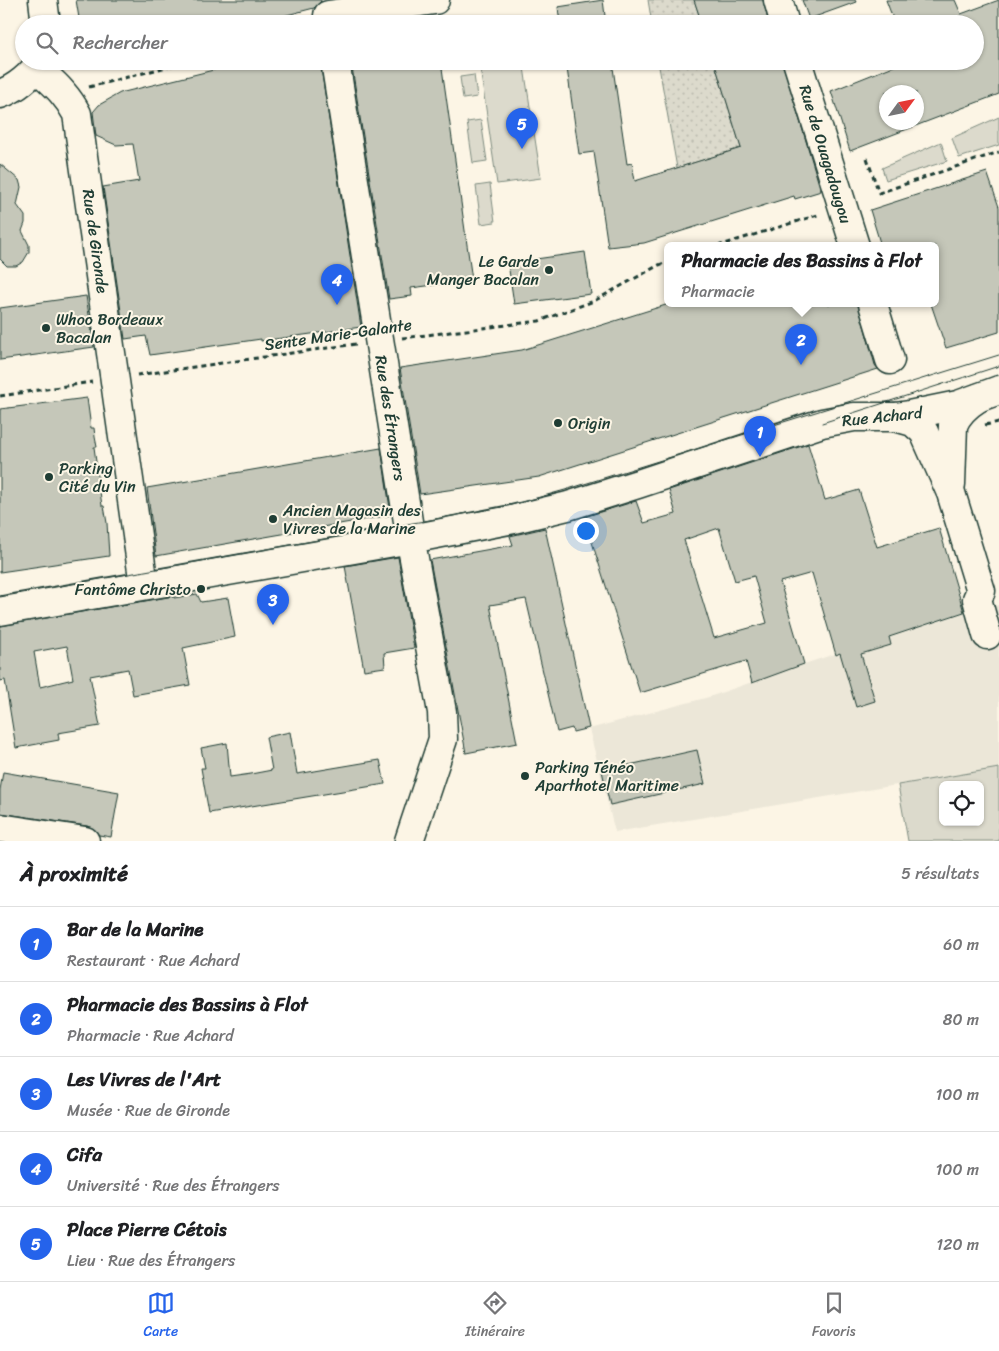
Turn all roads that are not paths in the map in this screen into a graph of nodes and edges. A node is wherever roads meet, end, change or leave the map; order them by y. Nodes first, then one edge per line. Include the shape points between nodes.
1 (43, 0) edge
2 (435, 0) edge
3 (778, 0) edge
4 (328, 13) edge
5 (45, 15) edge
6 (782, 15) edge
7 (33, 70) edge
8 (43, 70) edge
9 (336, 70) edge
10 (800, 70) edge
11 (0, 94) edge
12 (854, 242) edge
13 (874, 307) edge
14 (890, 360) dead end
15 (989, 394) edge
16 (895, 417) junction
17 (951, 494) junction
18 (411, 539) junction
19 (144, 585) junction
20 (990, 588) edge
21 (0, 611) edge
22 (987, 635) dead end
23 (0, 828) edge
24 (85, 841) edge
25 (409, 841) edge

1 - 5 street
2 - 4 street
3 - 6 street
7 - 11 street
8 - 19 street, Rue de Gironde via 70,100 77,114
9 - 18 street, Rue des Étrangers
10 - 12 street, Rue de Ouagadougou
13 - 14 street
15 - 16 street, Rue Achard via 942,409
15 - 17 street via 965,407 953,425
16 - 17 street via 914,422 924,432
16 - 18 street, Rue Achard via 854,417 822,423 568,506
17 - 20 street
18 - 19 street, Rue Achard
18 - 25 street, Rue des Étrangers via 442,712 443,739
19 - 21 street, Rue Achard
20 - 22 street via 977,599
23 - 24 street

